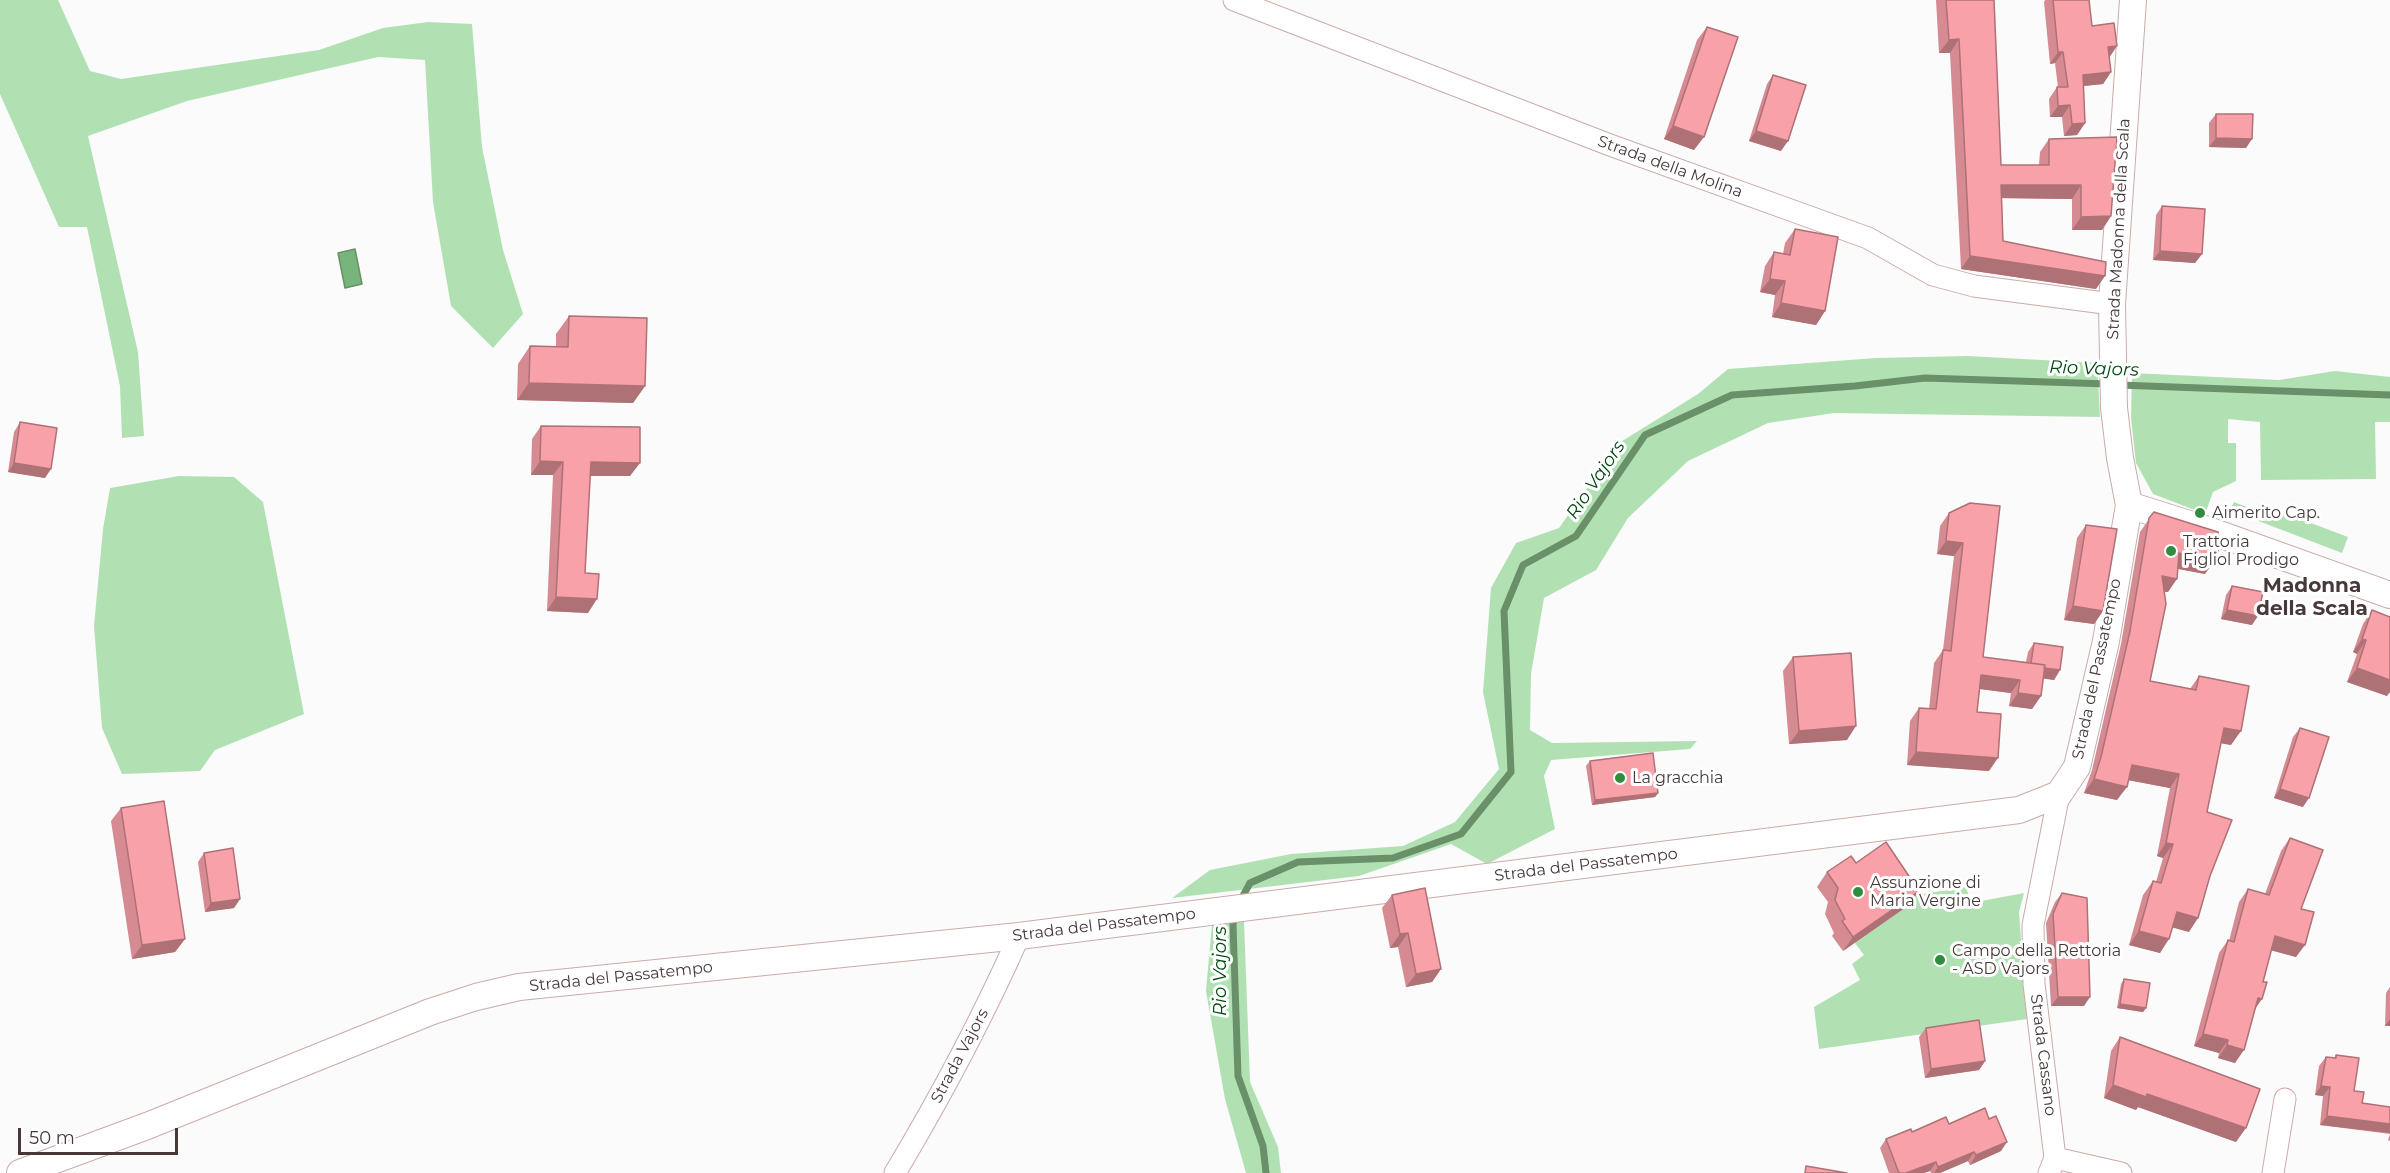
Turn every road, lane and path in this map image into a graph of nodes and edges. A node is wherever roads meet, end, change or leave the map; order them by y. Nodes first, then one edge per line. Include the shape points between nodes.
1 (1234, 0) edge
2 (2133, 0) edge
3 (2112, 304) junction
4 (2129, 505) junction
5 (2390, 595) edge
6 (2059, 794) junction
7 (1019, 936) junction
8 (2284, 1099) dead end
9 (2052, 1166) edge
10 (20, 1173) edge
11 (895, 1173) edge
12 (2121, 1173) edge
13 (2272, 1173) edge

1 - 3 street, Strada della Molina via 1610,146 1868,238 1933,275 1974,286
2 - 3 street, Strada Madonna della Scala
3 - 4 street, Strada Madonna della Scala via 2114,408
4 - 5 street
4 - 6 street, Strada del Passatempo via 2106,640 2077,767
6 - 7 street, Strada del Passatempo via 2019,810
6 - 9 street, Strada Cassano via 2033,925 2034,984
7 - 10 street, Strada del Passatempo via 519,987 476,997
7 - 11 street, Strada Vajors via 992,997
8 - 13 street
9 - 12 street

